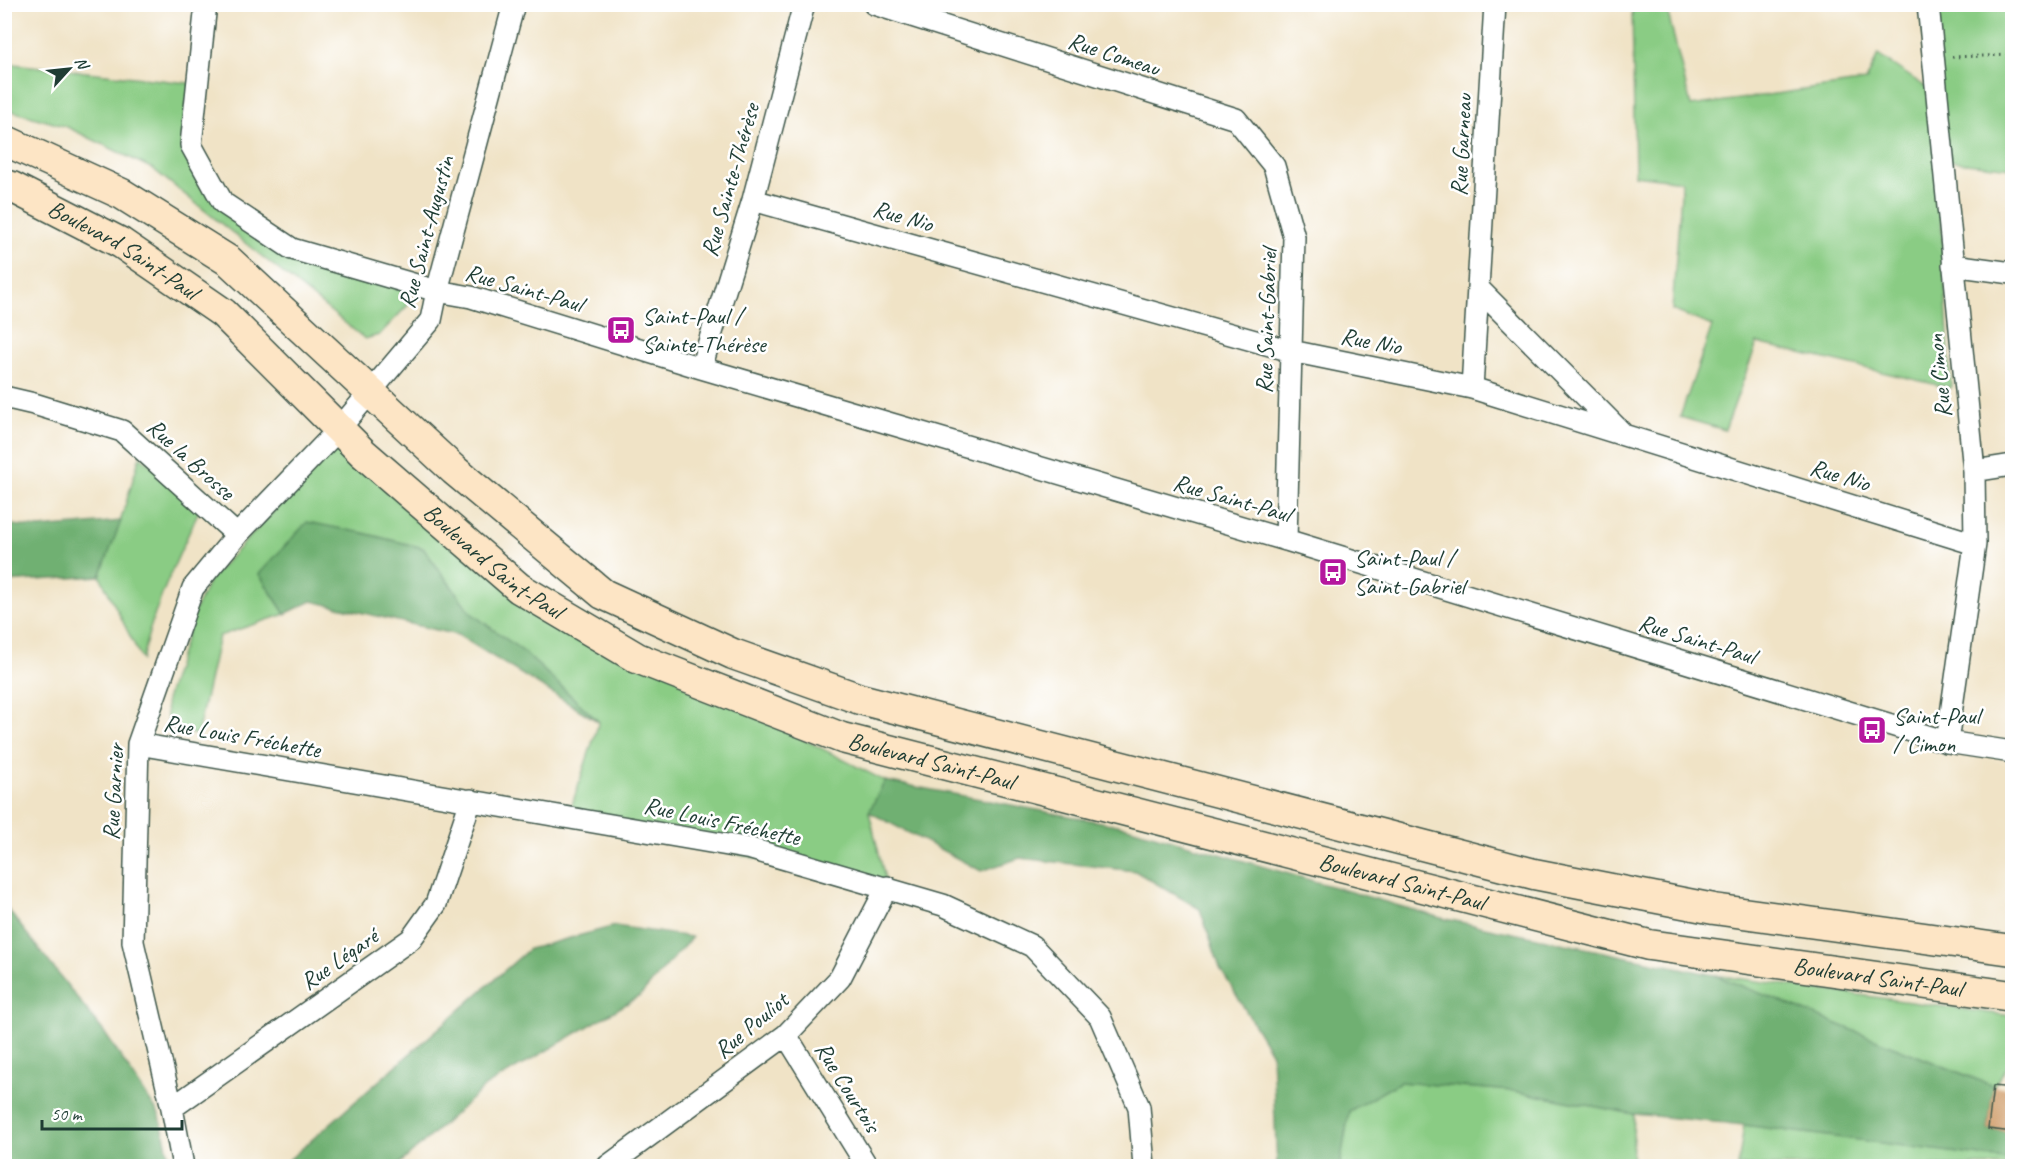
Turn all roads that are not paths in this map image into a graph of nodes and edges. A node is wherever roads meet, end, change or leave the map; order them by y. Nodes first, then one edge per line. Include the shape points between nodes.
1 (206, 4) edge
2 (514, 4) edge
3 (804, 4) edge
4 (874, 4) edge
5 (1495, 4) edge
6 (1928, 4) edge
7 (1236, 119) joint
8 (4, 140) edge
9 (4, 184) edge
10 (753, 200) junction
11 (1953, 265) junction
12 (2013, 273) edge
13 (1478, 288) junction
14 (437, 291) junction
15 (1291, 351) junction
16 (701, 368) junction
17 (1472, 388) junction
18 (370, 393) junction
19 (4, 397) edge
20 (1623, 434) junction
21 (333, 435) junction
22 (2013, 465) edge
23 (1974, 471) junction
24 (237, 535) junction
25 (1286, 540) junction
26 (1975, 544) junction
27 (1947, 742) junction
28 (138, 744) junction
29 (2013, 752) edge
30 (471, 800) junction
31 (886, 888) junction
32 (2013, 950) edge
33 (2013, 996) edge
34 (786, 1035) junction
35 (172, 1108) junction
36 (183, 1167) edge
37 (608, 1167) edge
38 (867, 1167) edge
39 (1144, 1167) edge

1 - 14 street, Rue Saint-Paul via 191,144 223,202 292,249
2 - 14 street, Rue Saint-Augustin
3 - 10 street, Rue Sainte-Thérèse
4 - 7 street, Rue Comeau
5 - 13 street, Rue Garneau
6 - 11 street, Rue Cimon
7 - 15 street, Rue Saint-Gabriel via 1274,166 1294,237
8 - 18 main road, Boulevard Saint-Paul via 122,194 228,261
9 - 21 main road, Boulevard Saint-Paul via 121,243 223,313
10 - 15 street, Rue Nio
10 - 16 street, Rue Sainte-Thérèse
11 - 12 street
11 - 23 street, Rue Cimon
13 - 17 street, Rue Garneau
13 - 20 street
14 - 16 street, Rue Saint-Paul via 471,297
14 - 18 street, Rue Saint-Augustin via 431,320
15 - 17 street, Rue Nio
15 - 25 street, Rue Saint-Gabriel
16 - 25 street, Rue Saint-Paul
17 - 20 street, Rue Nio
18 - 21 street, Rue Saint-Augustin
18 - 32 main road, Boulevard Saint-Paul via 454,470 603,594 733,654 860,699 1534,874 1714,909
19 - 24 street, Rue la Brosse via 122,431
20 - 26 street, Rue Nio
21 - 24 street, Rue Garnier
21 - 33 main road, Boulevard Saint-Paul via 363,453 519,588 637,658 842,738 1649,945
22 - 23 street
23 - 26 street, Rue Cimon
24 - 28 street, Rue Garnier via 193,588
25 - 27 street, Rue Saint-Paul
26 - 27 street, Rue Cimon
27 - 29 street, Rue Saint-Paul
28 - 30 street, Rue Louis Fréchette
28 - 35 street, Rue Garnier via 133,942
30 - 31 street, Rue Louis Fréchette via 751,849
30 - 35 street, Rue Légaré via 436,904 411,939
31 - 34 street, Rue Pouliot via 840,978
31 - 39 street, Rue Louis Fréchette via 943,905 1032,946 1100,1017 1139,1107
34 - 37 street, Rue Pouliot
34 - 38 street, Rue Courtois
35 - 36 street, Rue Garnier

